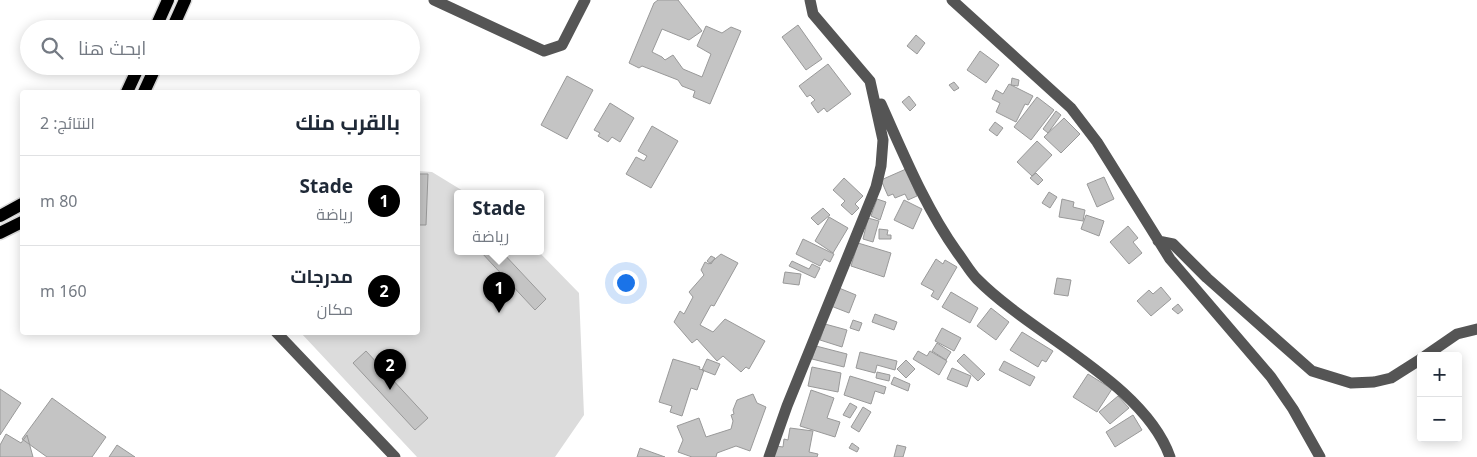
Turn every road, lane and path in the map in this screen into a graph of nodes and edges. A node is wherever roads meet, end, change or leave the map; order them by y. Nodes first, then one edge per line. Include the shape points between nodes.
1 (168, 0) edge
2 (185, 0) edge
3 (434, 0) edge
4 (585, 0) edge
5 (810, 0) edge
6 (952, 0) edge
7 (160, 20) edge
8 (176, 20) edge
9 (134, 75) edge
10 (152, 75) edge
11 (870, 81) junction
12 (127, 90) edge
13 (145, 90) edge
14 (20, 205) edge
15 (0, 216) edge
16 (20, 223) edge
17 (0, 233) edge
18 (1158, 241) junction
19 (1477, 329) edge
20 (279, 335) edge
21 (1431, 352) edge
22 (1417, 362) edge
23 (395, 457) edge
24 (769, 457) edge
25 (1170, 457) edge
26 (1320, 457) edge

1 - 7 main road
2 - 8 main road
3 - 4 street via 544,51 562,45
5 - 11 street via 818,21
6 - 18 street via 1070,108 1097,142
9 - 12 main road
10 - 13 main road
11 - 24 street via 883,140 876,188
11 - 25 street via 939,227 976,278 1021,318 1091,365 1139,408
14 - 15 main road
16 - 17 main road
18 - 22 street via 1173,244 1312,371 1352,383 1374,382 1391,378
18 - 26 street via 1271,377
19 - 21 street via 1457,334
20 - 23 street

